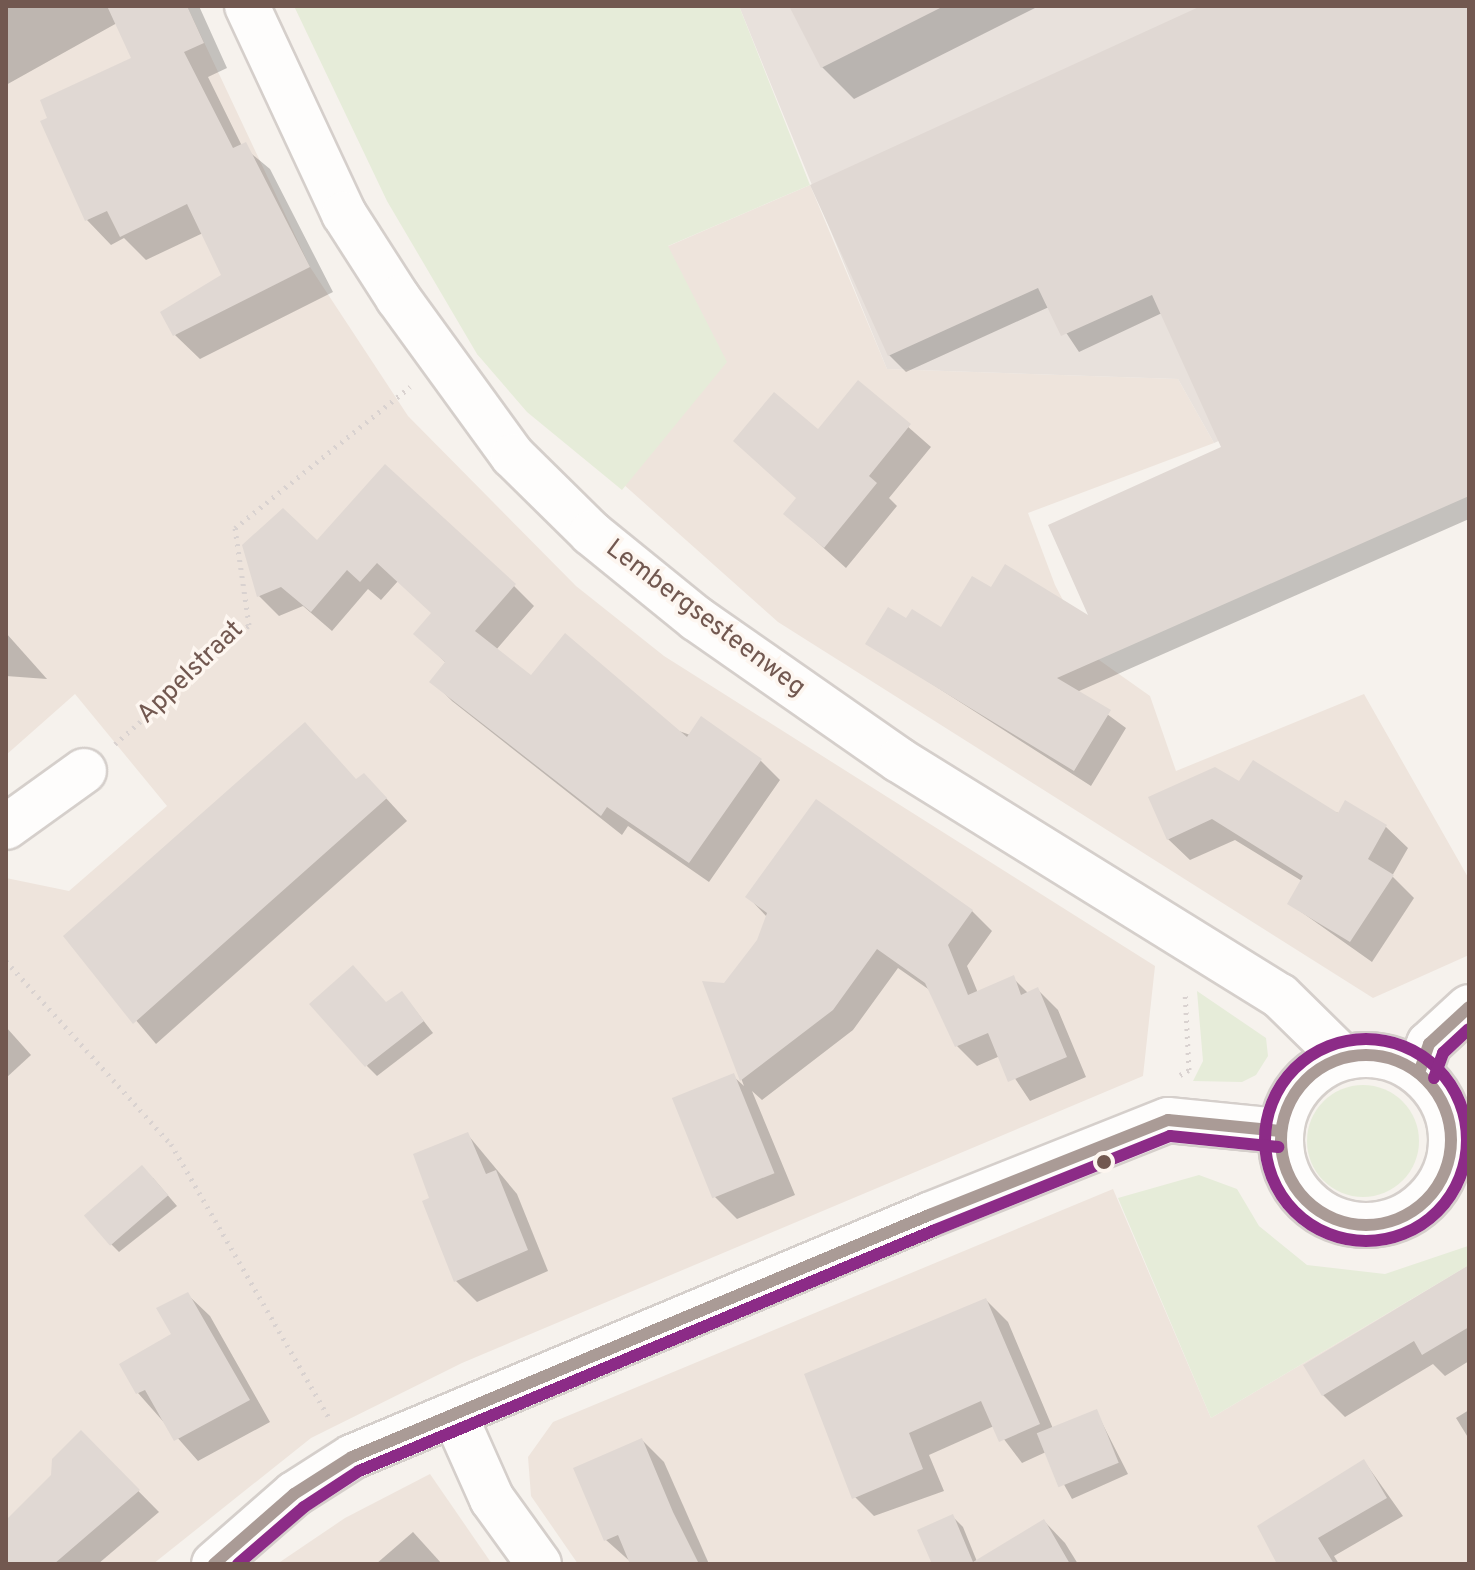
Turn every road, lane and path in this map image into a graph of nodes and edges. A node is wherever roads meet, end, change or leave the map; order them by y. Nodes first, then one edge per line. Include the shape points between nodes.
1 (247, 6) edge
2 (443, 367) junction
3 (84, 771) joint
4 (6, 827) edge
5 (1182, 932) junction
6 (6, 961) edge
7 (1469, 1007) edge
8 (1343, 1058) junction
9 (1419, 1073) junction
10 (1168, 1120) junction
11 (1280, 1131) junction
12 (1458, 1176) edge
13 (455, 1416) junction
14 (352, 1457) junction
15 (214, 1564) edge
16 (539, 1564) edge

1 - 2 street, Lembergsesteenweg via 344,214
2 - 3 path, Appelstraat via 396,396 235,528 249,625
2 - 5 street, Lembergsesteenweg via 513,456 697,619 899,760
3 - 4 street
5 - 8 street, Lembergsesteenweg via 1280,996
5 - 10 path via 1167,960 1184,979 1189,1070 1160,1088
6 - 14 path via 171,1144
7 - 9 street via 1429,1044
8 - 9 street via 1396,1060
8 - 11 street via 1313,1073 1291,1099
9 - 12 street via 1448,1116
10 - 11 street
10 - 13 street
11 - 12 street via 1282,1159 1310,1205 1361,1225 1414,1210
13 - 14 street
13 - 16 street via 492,1499
14 - 15 street via 294,1494

